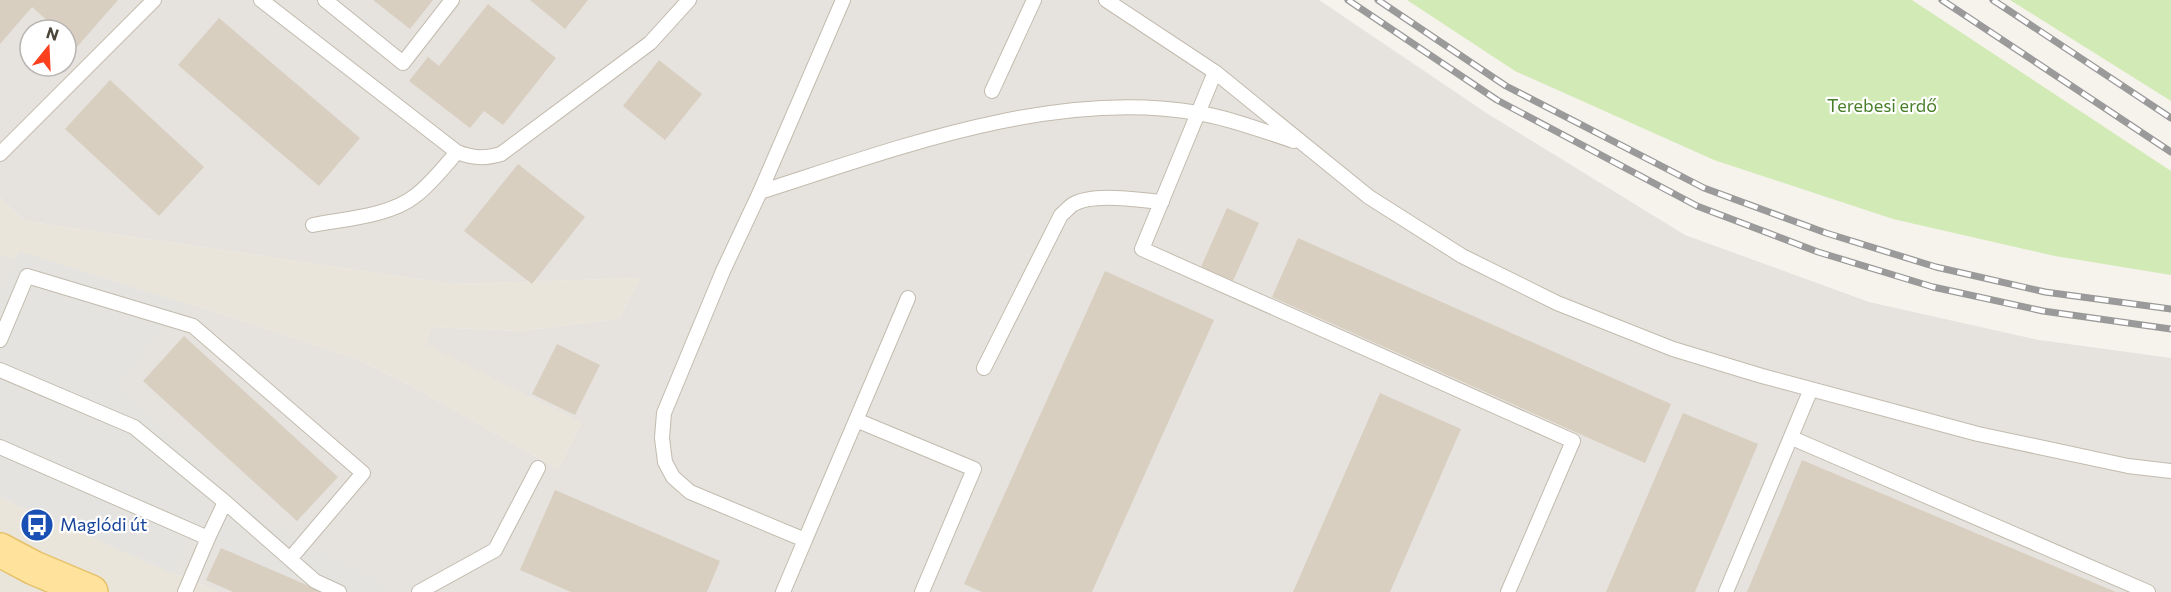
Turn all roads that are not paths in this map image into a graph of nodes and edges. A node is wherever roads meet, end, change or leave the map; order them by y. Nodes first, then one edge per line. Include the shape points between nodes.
1 (154, 0) edge
2 (261, 0) edge
3 (325, 0) edge
4 (452, 0) edge
5 (688, 0) edge
6 (843, 0) edge
7 (1034, 0) edge
8 (1106, 0) edge
9 (1215, 72) junction
10 (992, 91) dead end
11 (1199, 113) junction
12 (1303, 144) junction
13 (457, 152) junction
14 (0, 154) edge
15 (760, 192) junction
16 (1162, 202) junction
17 (313, 225) dead end
18 (908, 298) dead end
19 (0, 340) edge
20 (984, 368) dead end
21 (0, 370) edge
22 (1811, 389) junction
23 (856, 420) junction
24 (1792, 438) junction
25 (0, 447) edge
26 (538, 468) dead end
27 (2171, 471) edge
28 (225, 502) junction
29 (208, 538) junction
30 (805, 540) junction
31 (0, 550) edge
32 (290, 559) junction
33 (91, 592) edge
34 (185, 592) edge
35 (339, 592) edge
36 (418, 592) edge
37 (783, 592) edge
38 (922, 592) edge
39 (1508, 592) edge
40 (1726, 592) edge
41 (2148, 592) edge

1 - 14 lane
2 - 13 lane
3 - 4 lane via 403,63
5 - 13 lane via 650,43 501,154 473,158
6 - 15 lane
7 - 10 lane
8 - 9 lane
9 - 11 lane
9 - 12 lane
11 - 12 lane
11 - 15 lane via 1105,107 976,127
11 - 16 lane
12 - 22 lane via 1369,197 1462,256 1557,303 1673,349
13 - 17 lane via 415,196 400,205
15 - 30 lane via 664,412 665,462 673,477 690,492
16 - 20 lane via 1107,198 1083,201 1061,215
16 - 39 lane via 1142,249 1573,441
18 - 23 lane
19 - 32 lane via 27,276 193,326 363,473
21 - 28 lane via 134,427
22 - 24 lane
22 - 27 lane via 1978,434 2128,466
23 - 30 lane
23 - 38 lane via 974,469
24 - 40 lane
24 - 41 lane
25 - 29 lane
26 - 36 lane via 495,550
28 - 29 lane
28 - 32 lane
29 - 34 lane
30 - 37 lane
31 - 33 main road
32 - 35 lane via 315,581

